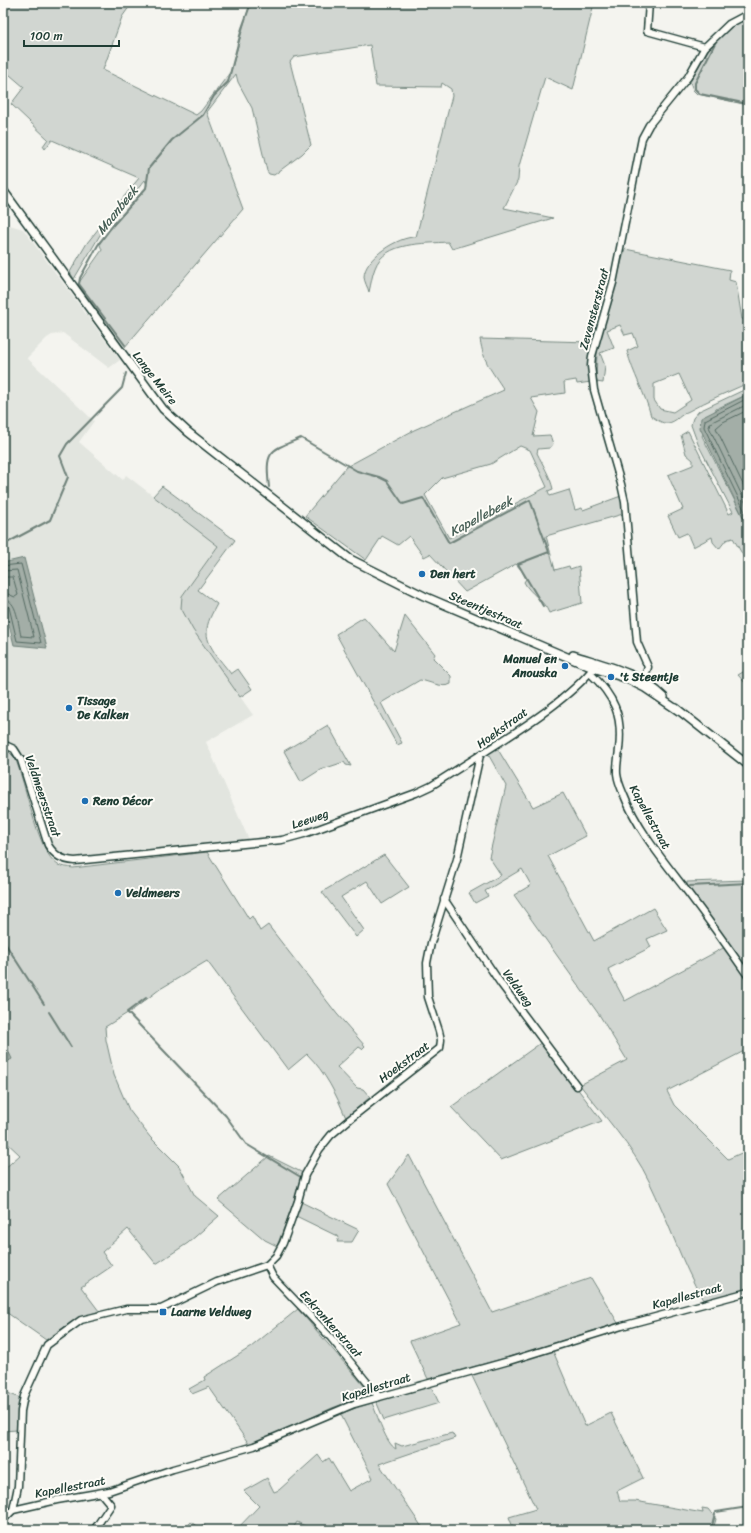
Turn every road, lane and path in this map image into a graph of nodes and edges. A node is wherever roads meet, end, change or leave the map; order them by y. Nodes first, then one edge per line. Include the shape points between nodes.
1 (648, 3) edge
2 (748, 14) edge
3 (705, 47) junction
4 (3, 190) edge
5 (368, 568) joint
6 (593, 668) junction
7 (643, 684) junction
8 (3, 744) edge
9 (480, 755) junction
10 (748, 765) edge
11 (132, 855) joint
12 (444, 899) junction
13 (748, 976) edge
14 (577, 1086) dead end
15 (267, 1265) junction
16 (748, 1292) edge
17 (378, 1397) junction
18 (101, 1493) junction
19 (13, 1510) junction
20 (3, 1520) edge
21 (94, 1530) edge

1 - 3 street via 647,31
2 - 3 street, Zevensterstraat via 728,24
3 - 7 street, Zevensterstraat via 688,77 649,125 642,138 613,283 592,356 594,390 625,502 637,642 648,667
4 - 5 street, Lange Meire via 163,409 188,432 350,559
5 - 6 street, Steentjestraat via 424,596
6 - 7 street, Steentjestraat
6 - 9 street, Hoekstraat via 545,711
6 - 13 street, Kapellestraat via 616,704 620,734 616,775 623,795 658,856
7 - 10 street, Steentjestraat
8 - 11 street, Veldmeersstraat via 14,749 21,760 48,845 53,853 67,861
9 - 11 street, Leeweg via 416,793 304,834 260,843
9 - 12 street, Hoekstraat
12 - 14 street, Veldweg via 501,984
12 - 15 street, Hoekstraat via 427,964 428,997 439,1031 440,1048 331,1135 319,1150 305,1175 283,1243
15 - 17 street, Eekronkerstraat via 273,1277 331,1338
15 - 19 street via 217,1282 161,1309 126,1309 82,1320 48,1345 22,1404 18,1486
16 - 17 street, Kapellestraat
17 - 18 street, Kapellestraat via 324,1416 254,1446
18 - 19 street, Kapellestraat
18 - 21 street via 111,1505
19 - 20 street

